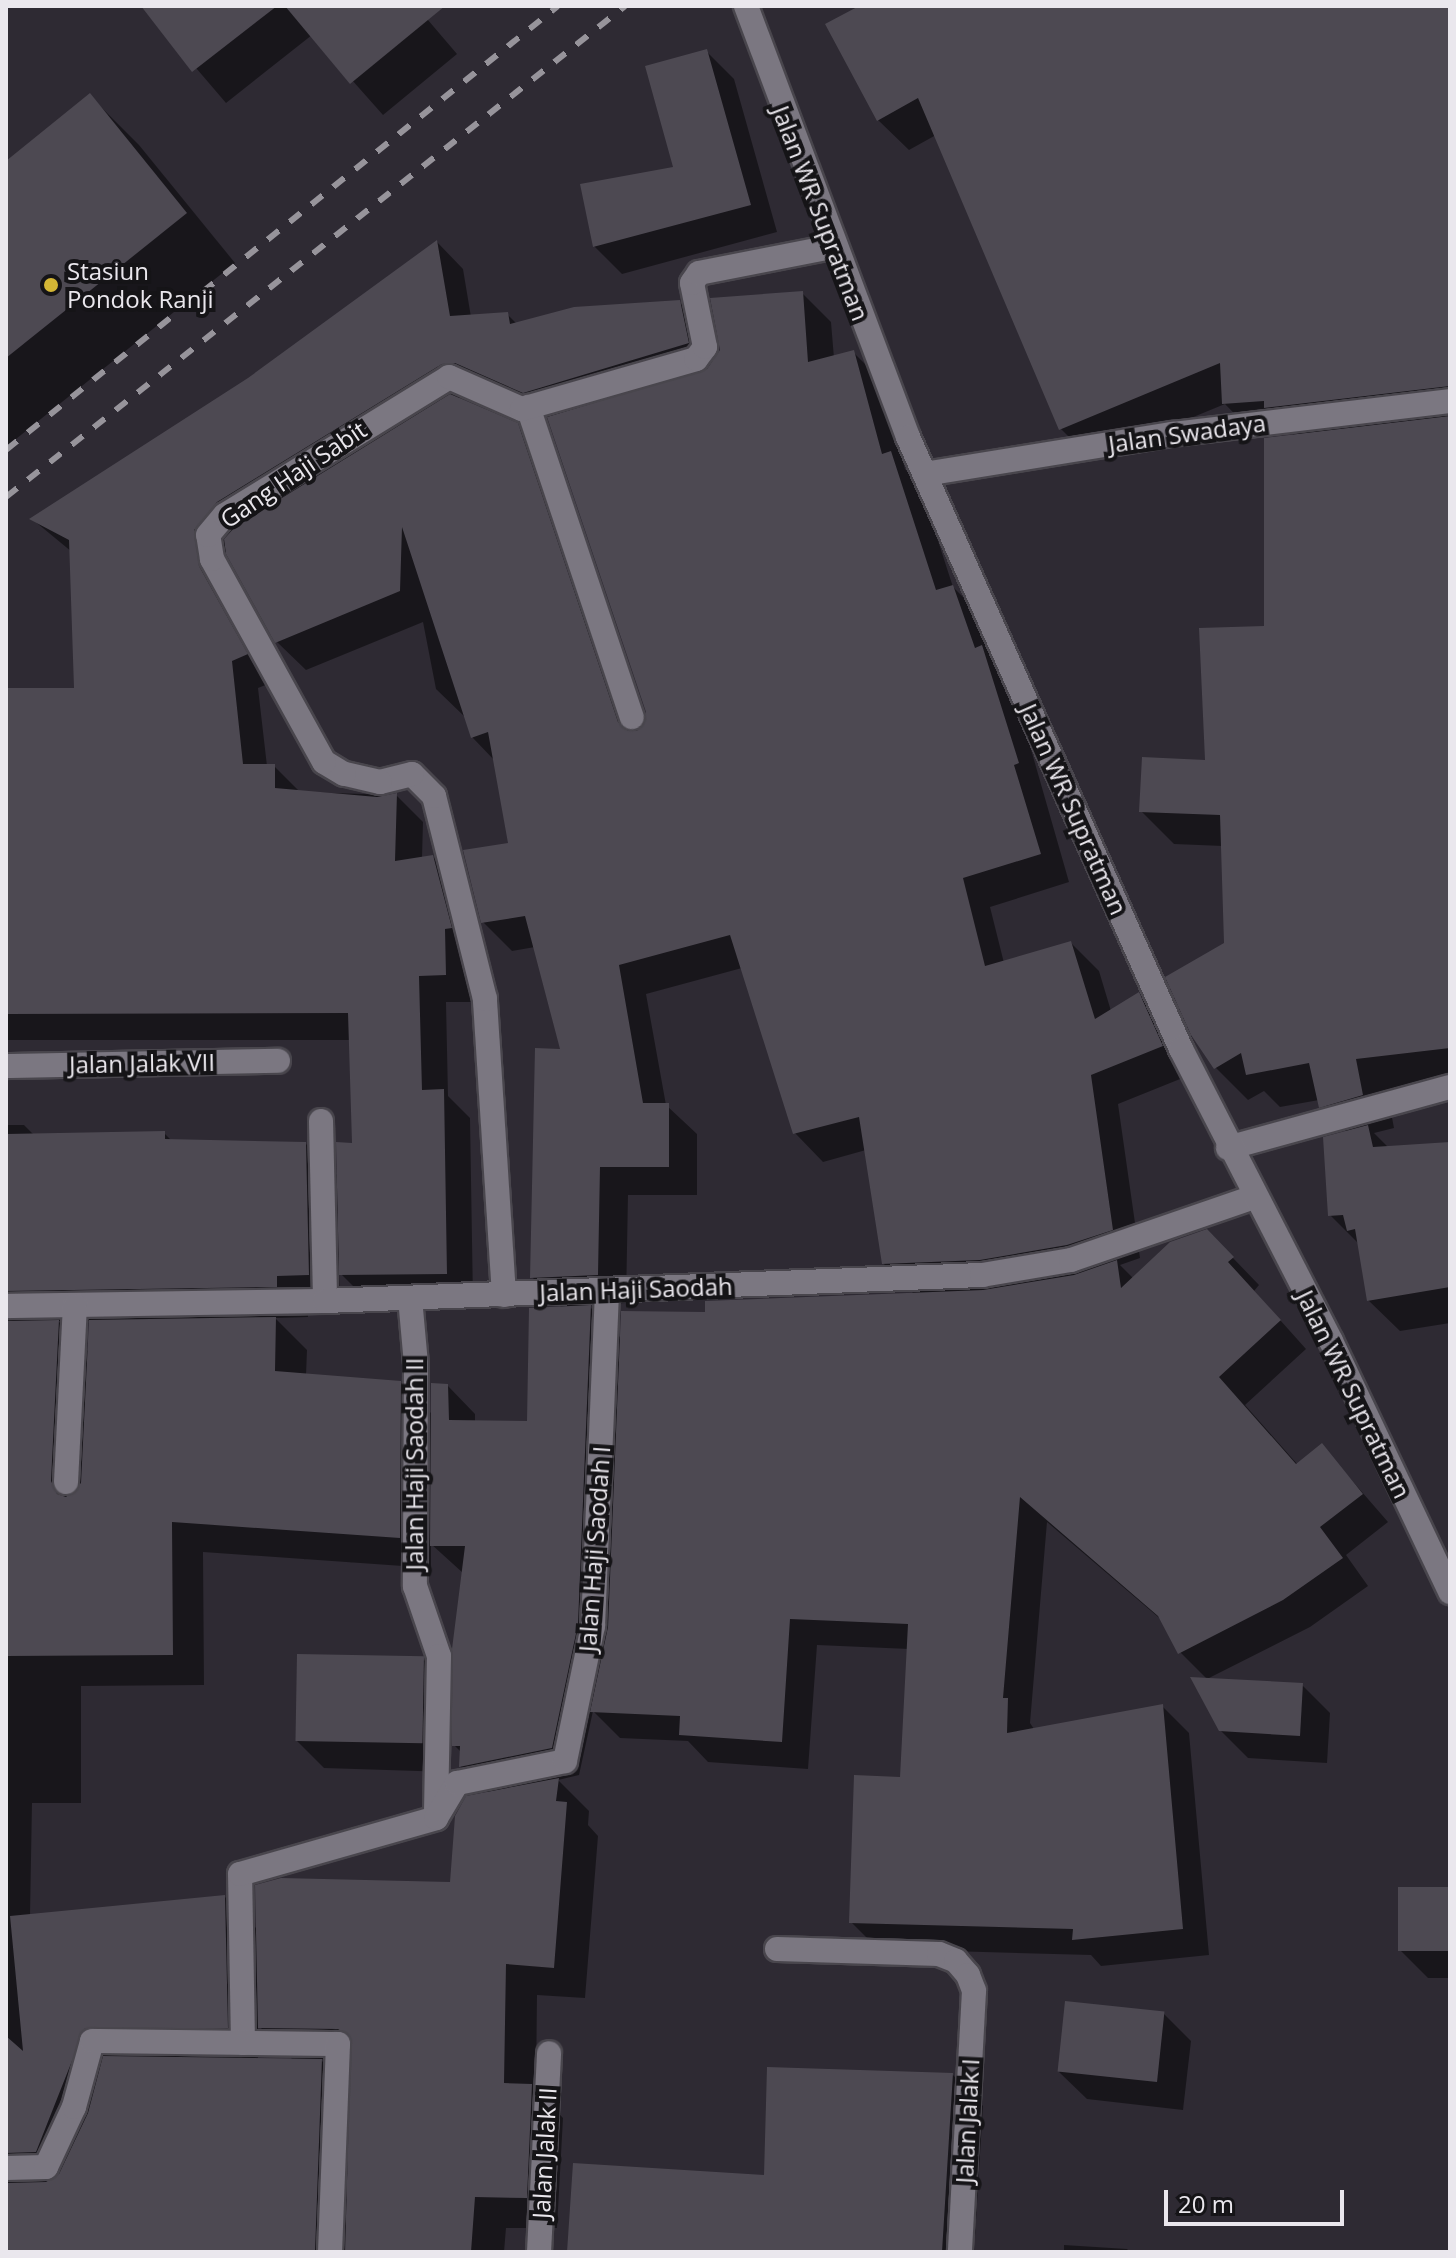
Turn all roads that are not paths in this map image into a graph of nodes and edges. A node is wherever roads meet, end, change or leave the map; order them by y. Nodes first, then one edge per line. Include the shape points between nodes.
1 (746, 6) edge
2 (832, 247) junction
3 (1450, 401) edge
4 (528, 407) junction
5 (925, 474) junction
6 (632, 717) dead end
7 (278, 1061) dead end
8 (6, 1066) edge
9 (1450, 1087) edge
10 (321, 1121) dead end
11 (1228, 1148) junction
12 (1254, 1197) junction
13 (607, 1291) junction
14 (504, 1295) junction
15 (410, 1298) junction
16 (325, 1301) junction
17 (6, 1306) edge
18 (75, 1306) junction
19 (66, 1482) dead end
20 (1450, 1592) edge
21 (436, 1818) junction
22 (777, 1949) dead end
23 (243, 2043) junction
24 (549, 2053) dead end
25 (6, 2168) edge
26 (330, 2252) edge
27 (539, 2252) edge
28 (960, 2252) edge

1 - 2 street, Jalan WR Supratman
2 - 4 street via 699,273 692,283 703,355
2 - 5 street, Jalan WR Supratman
3 - 5 street, Jalan Swadaya via 1173,434
4 - 6 street
4 - 14 street, Gang Haji Sabit via 518,408 459,377 449,377 225,515 208,535 212,559 324,762 344,774 380,782 412,774 434,796 485,999
5 - 11 street, Jalan WR Supratman
7 - 8 street, Jalan Jalak VII
9 - 11 street
10 - 16 street
11 - 12 street, Jalan WR Supratman
12 - 13 street, Jalan Haji Saodah via 1071,1260 982,1275
12 - 20 street, Jalan WR Supratman via 1331,1341
13 - 14 street, Jalan Haji Saodah
13 - 21 street, Jalan Haji Saodah I via 593,1626 565,1761 457,1783
14 - 15 street, Jalan Haji Saodah
15 - 16 street, Jalan Haji Saodah
15 - 21 street, Jalan Haji Saodah II via 416,1364 415,1586 439,1656
16 - 18 street, Jalan Haji Saodah
17 - 18 street, Jalan Haji Saodah
18 - 19 street
21 - 23 street via 240,1874
22 - 28 street, Jalan Jalak I via 939,1954 956,1961 974,1991
23 - 25 street via 92,2041 74,2107 46,2167
23 - 26 street via 338,2044
24 - 27 street, Jalan Jalak II

